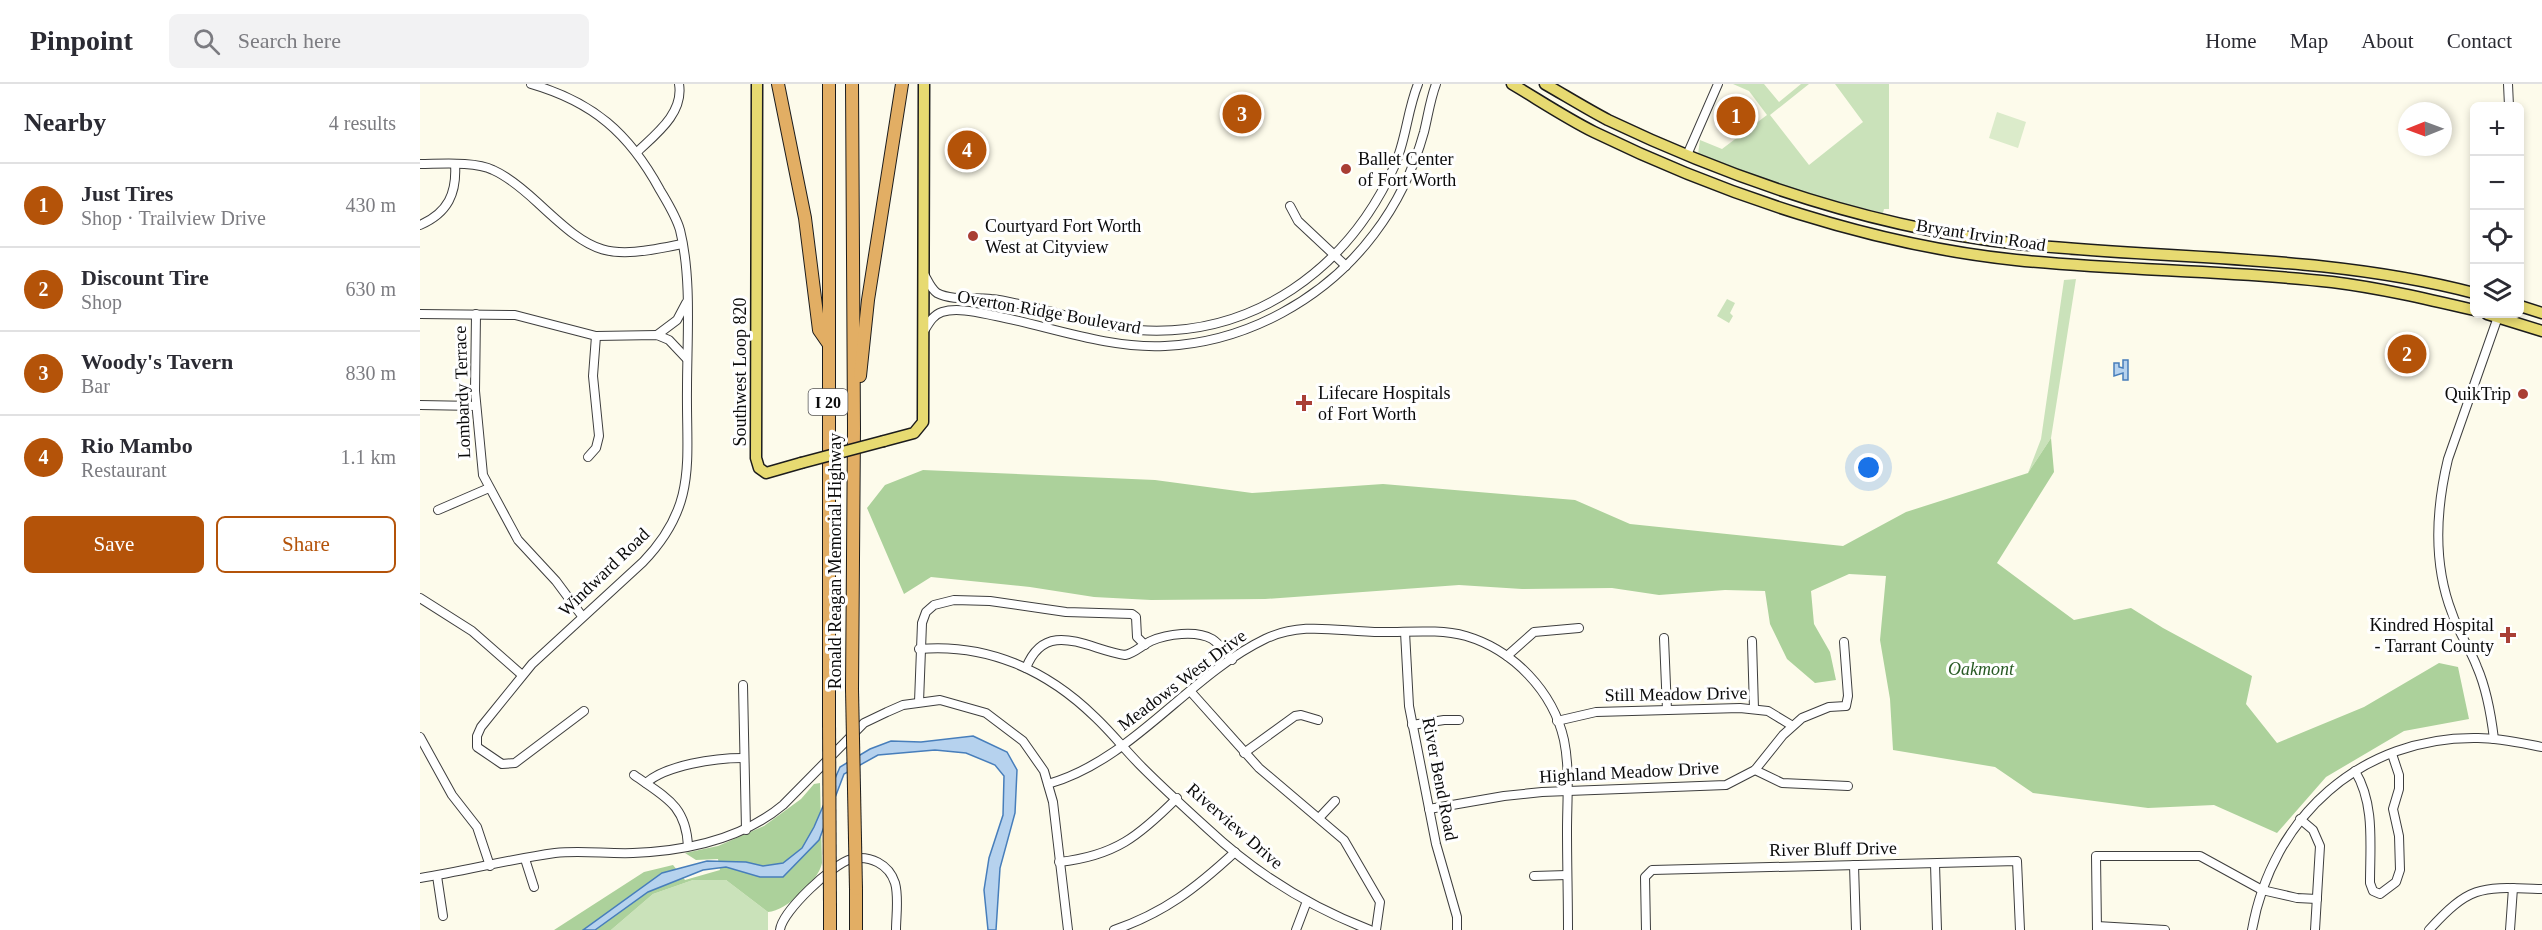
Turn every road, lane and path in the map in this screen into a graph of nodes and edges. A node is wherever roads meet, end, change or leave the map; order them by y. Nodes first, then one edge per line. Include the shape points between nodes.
1 (531, 84) edge
2 (679, 84) edge
3 (757, 84) edge
4 (778, 84) edge
5 (829, 84) edge
6 (852, 84) edge
7 (902, 84) edge
8 (924, 84) edge
9 (1418, 84) edge
10 (1436, 84) edge
11 (1512, 84) edge
12 (1545, 84) edge
13 (1718, 84) edge
14 (2508, 84) edge
15 (1568, 97) junction
16 (2509, 102) edge
17 (1561, 113) junction
18 (637, 152) junction
19 (1688, 155) junction
20 (1396, 162) junction
21 (1661, 162) junction
22 (420, 164) edge
23 (455, 164) junction
24 (1412, 167) junction
25 (1732, 173) junction
26 (1700, 178) junction
27 (1768, 185) junction
28 (1743, 194) junction
29 (1290, 206) dead end
30 (420, 225) edge
31 (682, 244) junction
32 (1336, 256) junction
33 (2245, 259) junction
34 (2274, 261) junction
35 (1346, 266) junction
36 (2377, 272) junction
37 (2203, 273) junction
38 (924, 274) junction
39 (2231, 274) junction
40 (2374, 288) junction
41 (2470, 292) edge
42 (686, 302) junction
43 (2524, 307) edge
44 (2470, 309) edge
45 (2542, 313) edge
46 (420, 314) edge
47 (476, 314) junction
48 (1241, 315) junction
49 (2494, 318) edge
50 (2506, 318) edge
51 (1099, 324) junction
52 (1246, 329) junction
53 (2542, 331) edge
54 (924, 332) junction
55 (657, 334) junction
56 (596, 336) junction
57 (1093, 338) junction
58 (828, 343) junction
59 (687, 358) junction
60 (420, 405) edge
61 (476, 406) junction
62 (855, 428) junction
63 (588, 458) dead end
64 (489, 488) junction
65 (438, 510) dead end
66 (420, 598) edge
67 (582, 616) junction
68 (1579, 628) dead end
69 (1405, 632) junction
70 (1664, 638) dead end
71 (1752, 641) dead end
72 (1844, 642) dead end
73 (1145, 645) junction
74 (919, 649) junction
75 (1507, 656) junction
76 (1232, 660) junction
77 (1026, 668) junction
78 (522, 675) junction
79 (743, 685) dead end
80 (1191, 692) junction
81 (919, 702) junction
82 (1754, 709) junction
83 (1668, 710) junction
84 (585, 711) dead end
85 (1318, 720) dead end
86 (1459, 720) dead end
87 (1557, 721) junction
88 (1412, 724) junction
89 (1791, 725) junction
90 (420, 736) edge
91 (2494, 739) junction
92 (1122, 746) junction
93 (2542, 747) edge
94 (423, 752) edge
95 (1244, 753) junction
96 (2392, 753) junction
97 (742, 758) junction
98 (1755, 770) junction
99 (2355, 771) junction
100 (634, 775) dead end
101 (646, 783) junction
102 (1048, 784) junction
103 (1848, 786) dead end
104 (1567, 792) junction
105 (1177, 798) junction
106 (1335, 801) dead end
107 (1428, 809) junction
108 (1319, 818) junction
109 (2300, 819) junction
110 (746, 830) junction
111 (687, 846) junction
112 (1235, 852) junction
113 (525, 859) junction
114 (1059, 862) junction
115 (1935, 864) junction
116 (1854, 865) junction
117 (489, 866) junction
118 (1567, 875) junction
119 (437, 876) junction
120 (1534, 876) dead end
121 (420, 878) edge
122 (534, 887) dead end
123 (2513, 888) junction
124 (2542, 889) edge
125 (2262, 890) junction
126 (2317, 899) junction
127 (1307, 901) junction
128 (443, 916) dead end
129 (2097, 928) edge
130 (780, 930) edge
131 (831, 930) edge
132 (856, 930) edge
133 (896, 930) edge
134 (1068, 930) edge
135 (1114, 930) edge
136 (1296, 930) edge
137 (1370, 930) edge
138 (1376, 930) edge
139 (1457, 930) edge
140 (1568, 930) edge
141 (1646, 930) edge
142 (1856, 930) edge
143 (1937, 930) edge
144 (2020, 930) edge
145 (2164, 930) edge
146 (2252, 930) edge
147 (2315, 930) edge
148 (2429, 930) edge
149 (2510, 930) edge

1 - 18 street, Windward Road via 572,98 600,115
2 - 18 street via 681,92 673,116
3 - 54 main road, Southwest Loop 820, bridge via 759,468 766,473 914,433 921,427
4 - 58 highway via 804,207 819,330
5 - 58 highway, Ronald Reagan Memorial Highway / I 20
6 - 62 highway, Ronald Reagan Memorial Highway / I 20
7 - 62 highway via 866,316
8 - 38 main road, Southwest Loop 820
9 - 20 street, Overton Ridge Boulevard
10 - 24 street, Overton Ridge Boulevard
11 - 17 main road, Bryant Irvin Road
12 - 15 main road, Bryant Irvin Road
13 - 19 street
14 - 16 street
15 - 17 main road
15 - 19 main road, Bryant Irvin Road
17 - 21 main road, Bryant Irvin Road
18 - 31 street, Windward Road via 671,211
19 - 21 main road
19 - 25 main road, Bryant Irvin Road
19 - 26 main road
20 - 24 street
20 - 32 street, Overton Ridge Boulevard via 1368,215
21 - 26 main road, Bryant Irvin Road
22 - 23 street
23 - 30 street via 451,200
23 - 31 street via 492,169 525,190 578,239 592,246 636,253
24 - 35 street, Overton Ridge Boulevard via 1385,218
25 - 27 main road, Bryant Irvin Road
25 - 28 main road
26 - 28 main road, Bryant Irvin Road
27 - 28 main road
27 - 33 main road, Bryant Irvin Road via 1877,217 1980,239
28 - 37 main road, Bryant Irvin Road via 1862,231 1989,256
29 - 32 street via 1298,221
31 - 42 street, Windward Road
32 - 35 street
32 - 48 street, Overton Ridge Boulevard via 1288,293
33 - 34 main road, Bryant Irvin Road
33 - 37 main road
34 - 36 main road, Bryant Irvin Road
34 - 39 main road via 2246,266
35 - 52 street, Overton Ridge Boulevard via 1291,309
36 - 40 main road
36 - 41 main road, Bryant Irvin Road
37 - 39 main road, Bryant Irvin Road
38 - 51 street, Overton Ridge Boulevard via 933,289 943,295 1008,302
38 - 54 main road, Southwest Loop 820
39 - 40 main road, Bryant Irvin Road
40 - 44 main road, Bryant Irvin Road
42 - 55 street via 677,320
42 - 59 street, Windward Road
43 - 45 main road
46 - 47 street
47 - 56 street via 514,315
47 - 61 street, Lombardy Terrace
48 - 51 street, Overton Ridge Boulevard via 1157,330
48 - 52 street
49 - 91 street via 2448,459 2438,529 2445,593 2478,668
50 - 53 main road
51 - 57 street
52 - 57 street, Overton Ridge Boulevard via 1167,346
54 - 57 street, Overton Ridge Boulevard via 933,317 953,311
55 - 56 street
55 - 59 street
56 - 63 street via 593,376 599,436
58 - 131 highway, Ronald Reagan Memorial Highway / I 20, bridge
59 - 67 street, Windward Road via 688,478 676,517 660,544
60 - 61 street
61 - 64 street, Lombardy Terrace via 478,446
62 - 132 highway, Ronald Reagan Memorial Highway / I 20, bridge via 852,689
64 - 65 street
64 - 67 street, Lombardy Terrace via 518,540
66 - 78 street via 472,631
67 - 78 street, Windward Road
68 - 75 street via 1534,632
69 - 75 street, Meadows West Drive via 1465,636
69 - 76 street, Meadows West Drive via 1299,628 1264,639
69 - 88 street, River Bend Road
70 - 83 street
71 - 82 street
72 - 89 street, Highland Meadow Drive via 1846,706 1814,712
73 - 74 street via 1137,638 1136,617 1132,614 1059,612 990,601 954,600 943,601 926,612
73 - 76 street via 1177,635 1203,636 1217,643
73 - 77 street via 1125,655 1080,641 1057,641 1033,651
74 - 77 street, Riverview Drive via 949,647 988,653
74 - 81 street
75 - 87 street, Meadows West Drive via 1538,685
76 - 80 street, Meadows West Drive
77 - 92 street, Riverview Drive via 1072,696
78 - 84 street, Windward Road via 481,727 477,741 481,751 502,764 521,760
79 - 97 street
80 - 92 street, Meadows West Drive
80 - 95 street
81 - 102 street via 951,702 986,713 1030,748
81 - 110 street via 864,723 769,816
82 - 83 street, Still Meadow Drive
82 - 89 street, Still Meadow Drive via 1768,711
83 - 87 street, Still Meadow Drive via 1596,712
85 - 95 street via 1295,716
86 - 88 street
87 - 104 street, Meadows West Drive via 1564,746
88 - 107 street, River Bend Road
89 - 98 street, Highland Meadow Drive
90 - 94 street
91 - 93 street
91 - 96 street via 2430,742
92 - 102 street, Meadows West Drive via 1073,777
92 - 105 street, Riverview Drive
94 - 117 street via 477,827
95 - 108 street
96 - 99 street
96 - 99 street via 2399,789 2393,809 2400,870 2396,882 2380,894 2373,891 2370,883 2368,798
97 - 101 street via 704,761 660,774
97 - 110 street
98 - 103 street via 1782,783
98 - 104 street, Highland Meadow Drive via 1734,783 1705,788
99 - 109 street via 2326,792
100 - 101 street
101 - 111 street via 681,812
102 - 114 street
104 - 107 street, Highland Meadow Drive via 1503,796
104 - 118 street, Meadows West Drive
105 - 112 street, Riverview Drive
105 - 114 street via 1129,840 1088,858
106 - 108 street
107 - 139 street, River Bend Road via 1457,917
108 - 138 street via 1344,840 1378,897
109 - 125 street via 2277,852
109 - 126 street via 2313,830 2320,846
110 - 111 street
111 - 113 street via 634,853 558,853
112 - 127 street, Riverview Drive
112 - 135 street via 1179,900
113 - 117 street
113 - 122 street
114 - 134 street
115 - 116 street, River Bluff Drive
115 - 143 street
115 - 144 street, River Bluff Drive via 2017,861
116 - 141 street, River Bluff Drive via 1649,871 1645,877
116 - 142 street
117 - 119 street
118 - 120 street
118 - 140 street, Meadows West Drive
119 - 121 street
119 - 128 street
123 - 124 street
123 - 148 street via 2470,893 2452,904
123 - 149 street
125 - 126 street
125 - 129 street via 2200,856 2096,855
125 - 146 street
126 - 147 street
127 - 136 street
127 - 137 street, Riverview Drive
129 - 145 street
130 - 133 street via 792,909 823,877 849,860 867,858 887,870 895,885

